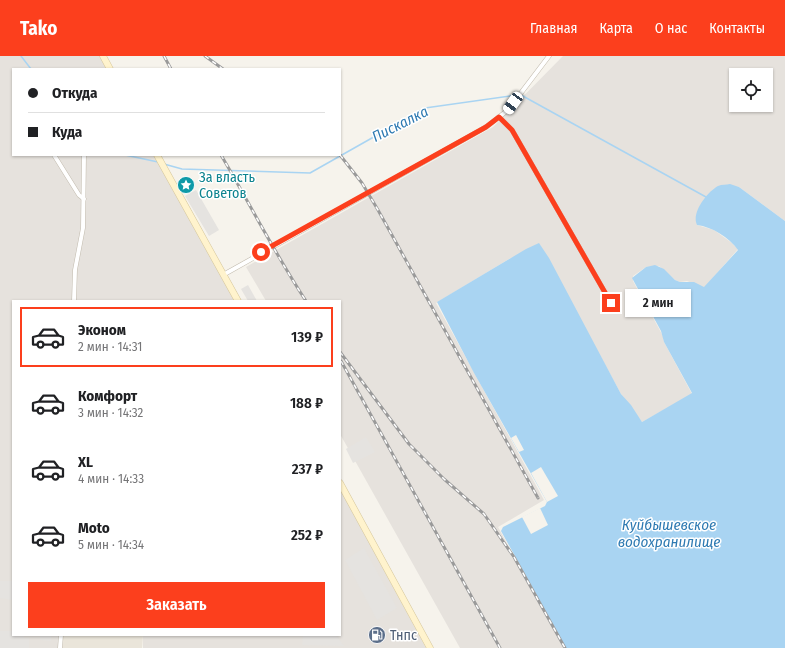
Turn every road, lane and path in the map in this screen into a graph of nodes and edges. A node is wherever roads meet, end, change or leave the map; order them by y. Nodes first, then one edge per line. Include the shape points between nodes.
1 (103, 56) edge
2 (548, 56) edge
3 (109, 68) edge
4 (499, 117) junction
5 (55, 156) edge
6 (84, 156) edge
7 (158, 156) edge
8 (84, 199) junction
9 (223, 275) junction
10 (74, 300) edge
11 (237, 300) edge
12 (611, 303) dead end
13 (341, 485) edge
14 (61, 636) edge
15 (60, 648) edge
16 (430, 648) edge

1 - 3 main road
2 - 4 street via 508,110
4 - 9 street via 486,127
4 - 12 street via 512,130
5 - 8 street
6 - 8 street
7 - 9 main road
8 - 10 street
9 - 11 main road
13 - 16 main road
14 - 15 street

